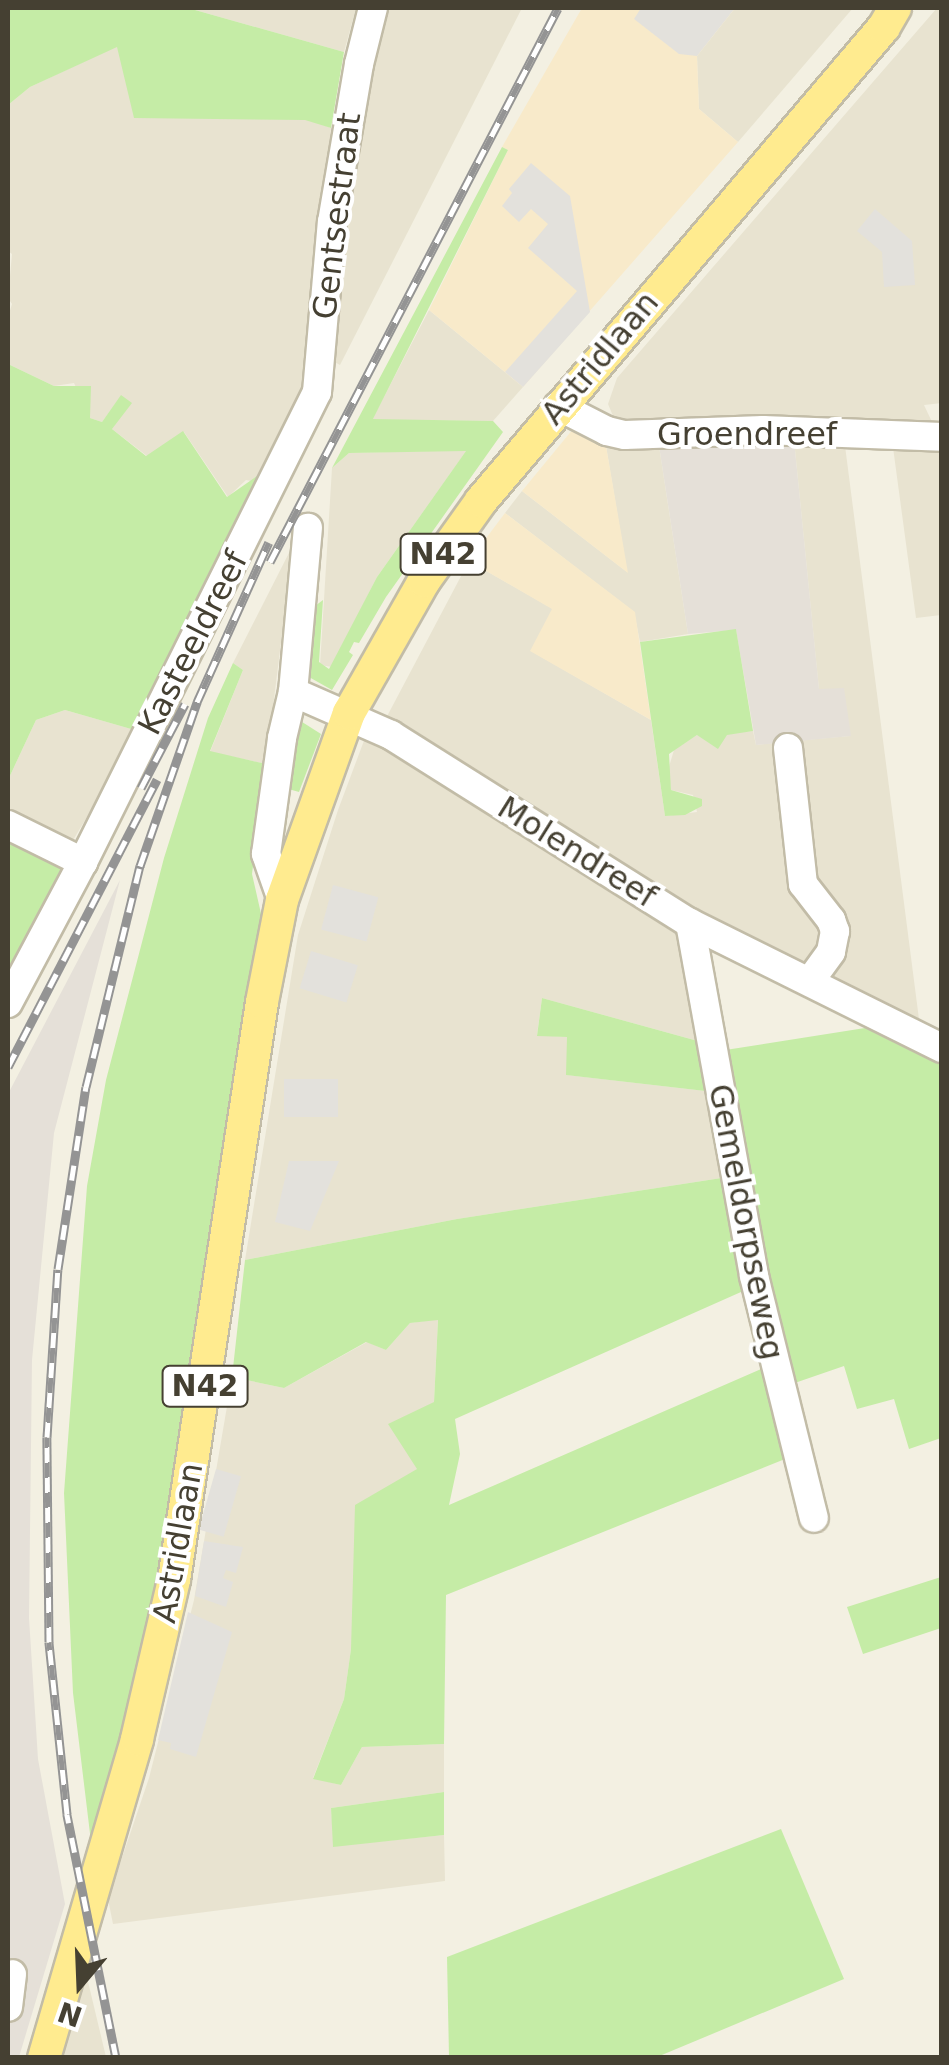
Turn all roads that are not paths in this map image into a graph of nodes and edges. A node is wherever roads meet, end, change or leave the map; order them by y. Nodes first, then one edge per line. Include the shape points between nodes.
1 (373, 8) edge
2 (916, 8) edge
3 (890, 18) edge
4 (558, 406) junction
5 (304, 424) joint
6 (942, 437) edge
7 (308, 528) dead end
8 (293, 692) junction
9 (349, 713) junction
10 (788, 748) dead end
11 (8, 825) edge
12 (83, 862) junction
13 (282, 900) junction
14 (690, 923) junction
15 (810, 981) junction
16 (8, 1003) edge
17 (942, 1048) edge
18 (814, 1518) dead end
19 (12, 1974) dead end
20 (8, 2008) edge
21 (44, 2058) edge

1 - 5 street, Gentsestraat via 332,222 317,392
2 - 3 main road, Astridlaan / N42
3 - 4 main road, Astridlaan / N42
4 - 6 street, Groendreef via 625,434 763,430
4 - 9 main road, Astridlaan / N42 via 424,580
5 - 12 street, Kasteeldreef
7 - 8 street, Astridlaan
8 - 9 street
8 - 13 street, Astridlaan via 266,854
9 - 13 main road, Astridlaan / N42
9 - 14 street, Molendreef
10 - 15 street via 802,884 835,932 831,952
11 - 12 street
12 - 16 street, Kasteeldreef
13 - 21 main road, Astridlaan / N42 via 174,1580 138,1739
14 - 15 street, Molendreef
14 - 18 street, Gemeldorpseweg via 754,1276
15 - 17 street, Molendreef
19 - 20 street

